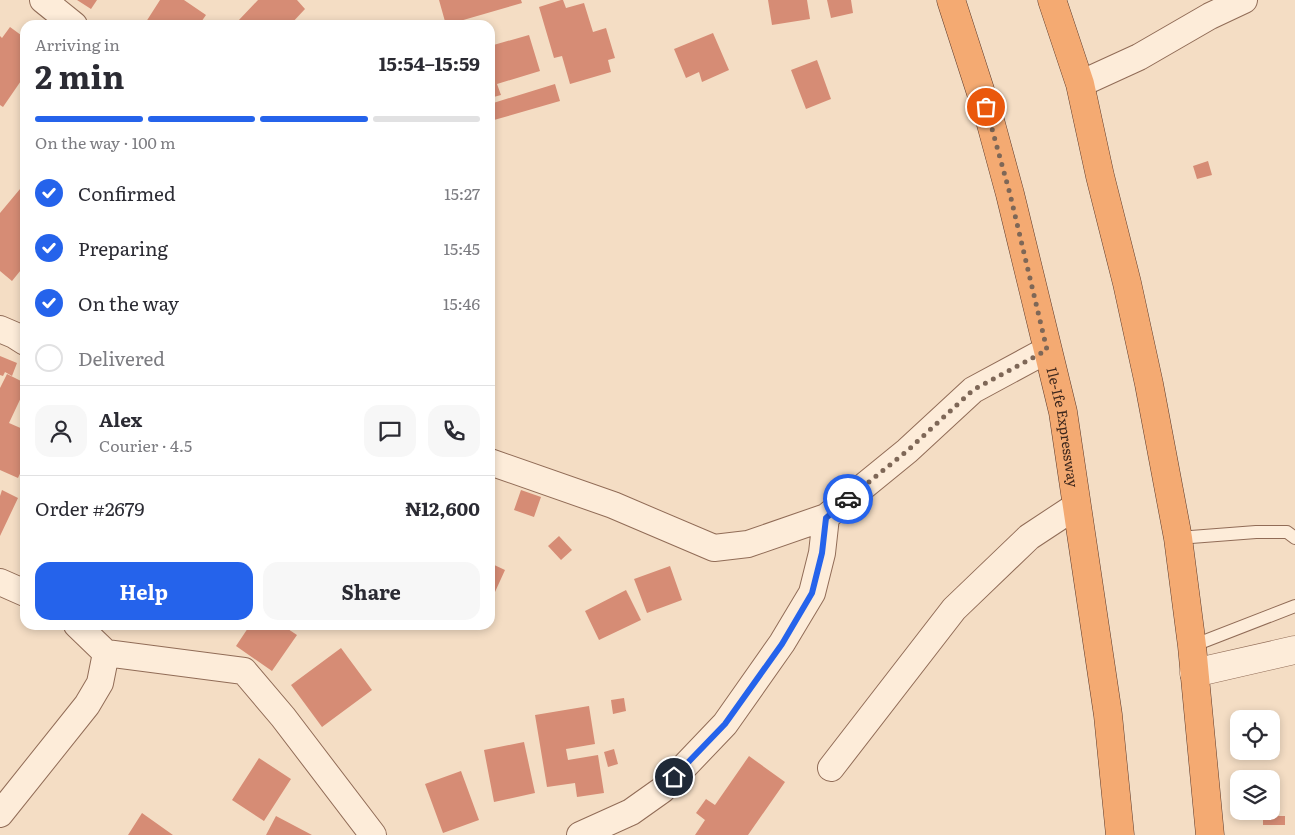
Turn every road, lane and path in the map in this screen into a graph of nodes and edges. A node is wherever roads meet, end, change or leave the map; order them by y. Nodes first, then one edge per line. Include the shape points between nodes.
1 (43, 0) edge
2 (951, 0) edge
3 (1052, 0) edge
4 (1244, 0) edge
5 (68, 20) edge
6 (1080, 84) junction
7 (0, 330) edge
8 (20, 339) edge
9 (1047, 350) junction
10 (495, 464) edge
11 (1076, 506) junction
12 (826, 518) junction
13 (1178, 538) junction
14 (1295, 538) edge
15 (0, 582) edge
16 (20, 591) edge
17 (1295, 606) edge
18 (82, 630) edge
19 (1192, 646) junction
20 (1295, 650) edge
21 (106, 653) junction
22 (1194, 673) junction
23 (830, 768) dead end
24 (0, 814) edge
25 (373, 835) edge
26 (580, 835) edge
27 (1120, 835) edge
28 (1210, 835) edge

1 - 5 street
2 - 9 highway, Ile-Ife Expressway via 994,133
3 - 6 highway
4 - 6 street via 1139,57
6 - 13 highway via 1149,384
7 - 8 street
9 - 11 highway, Ile-Ife Expressway via 1064,412
9 - 12 street via 973,390 907,451
10 - 12 street via 613,505 714,548 748,544
11 - 23 street via 1029,537 954,609
11 - 27 highway, Ile-Ife Expressway via 1108,715
12 - 26 street via 812,593 782,644 725,724 662,790 630,812
13 - 14 lane via 1287,532
13 - 19 highway
15 - 16 street
17 - 19 lane
18 - 21 street
19 - 22 highway
20 - 22 street
21 - 24 street via 100,683 87,705
21 - 25 street via 244,671
22 - 28 highway

